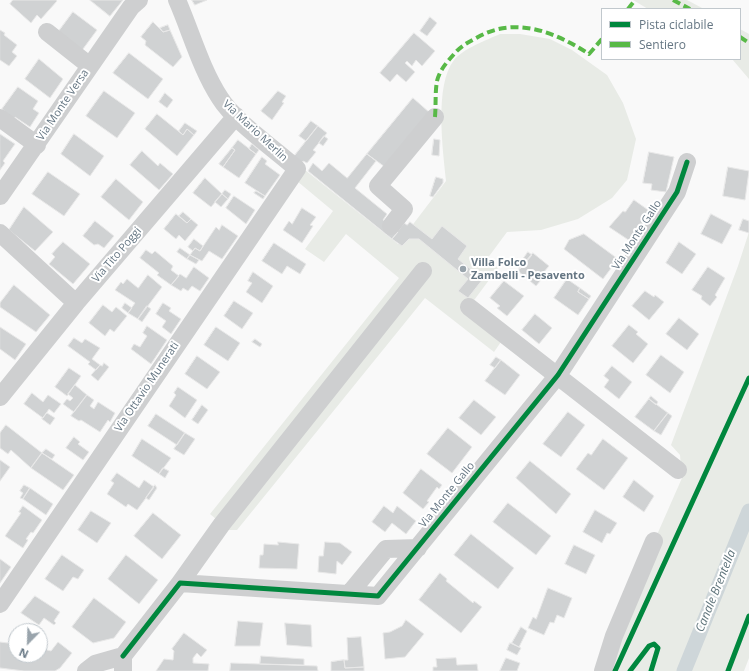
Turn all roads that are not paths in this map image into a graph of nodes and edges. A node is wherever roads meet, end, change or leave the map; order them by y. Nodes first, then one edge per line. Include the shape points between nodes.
1 (139, 0) edge
2 (177, 0) edge
3 (46, 32) dead end
4 (90, 66) junction
5 (236, 116) junction
6 (435, 117) dead end
7 (0, 118) edge
8 (37, 145) junction
9 (687, 162) dead end
10 (295, 171) joint
11 (0, 196) edge
12 (0, 233) edge
13 (386, 233) dead end
14 (424, 271) dead end
15 (76, 303) junction
16 (469, 308) dead end
17 (558, 375) junction
18 (0, 397) edge
19 (678, 470) dead end
20 (654, 541) dead end
21 (418, 548) junction
22 (180, 583) junction
23 (349, 594) junction
24 (0, 604) edge
25 (123, 664) edge
26 (86, 671) edge
27 (603, 671) edge

1 - 4 street, Via Monte Versa via 131,7
2 - 5 street, Via Mario Merlin via 212,82 221,99
3 - 4 street, Via Monte Versa
4 - 8 street, Via Monte Versa
5 - 10 street, Via Mario Merlin via 297,169
5 - 15 street, Via Tito Poggi
6 - 13 street via 378,186 404,209
7 - 8 street, Via Monte Versa
8 - 11 street, Via Monte Versa
9 - 17 street, Via Monte Gallo via 677,192
10 - 24 street, Via Ottavio Munerati
12 - 15 street
14 - 22 street via 222,524
15 - 18 street, Via Tito Poggi
16 - 17 street
17 - 19 street
17 - 21 street, Via Monte Gallo
20 - 27 street via 614,636
21 - 23 street via 386,549
21 - 23 street, Via Monte Gallo via 378,596
22 - 23 street, Via Monte Gallo
22 - 25 street
25 - 26 street via 95,664

